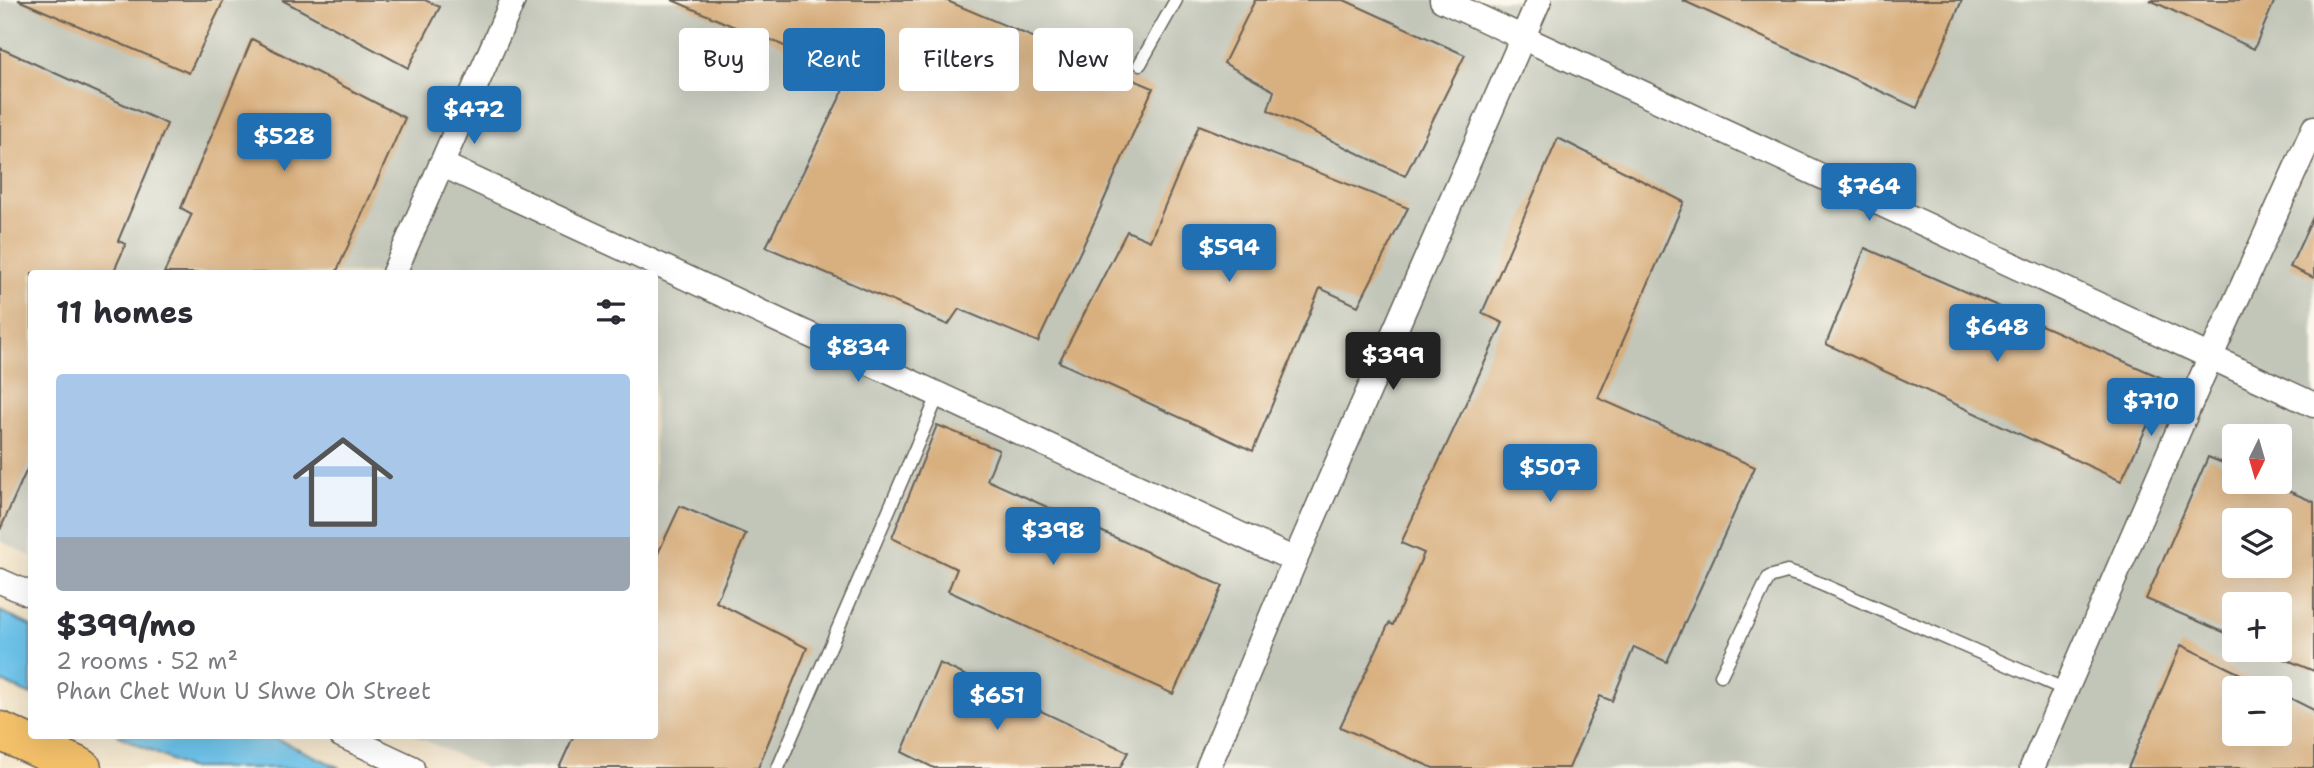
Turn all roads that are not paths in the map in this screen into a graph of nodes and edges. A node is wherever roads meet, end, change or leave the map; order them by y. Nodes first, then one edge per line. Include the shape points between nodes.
1 (513, 0) edge
2 (1176, 0) edge
3 (1443, 0) edge
4 (1539, 0) edge
5 (1523, 37) junction
6 (1140, 64) dead end
7 (2314, 128) edge
8 (441, 164) junction
9 (395, 270) edge
10 (2210, 358) junction
11 (938, 396) junction
12 (2314, 405) edge
13 (1295, 560) junction
14 (0, 581) edge
15 (28, 593) edge
16 (1721, 675) dead end
17 (2066, 690) junction
18 (0, 731) edge
19 (350, 739) edge
20 (82, 768) edge
21 (412, 768) edge
22 (778, 768) edge
23 (1208, 768) edge
24 (2032, 768) edge

1 - 8 street
2 - 6 lane
3 - 5 street
4 - 5 street
5 - 10 street
5 - 13 street
7 - 10 street
8 - 9 street
8 - 11 street
10 - 12 street
10 - 17 street
11 - 13 street
11 - 22 lane
13 - 23 street
14 - 15 street
16 - 17 lane via 1769,577 1787,572
17 - 24 street
18 - 20 main road
19 - 21 street

